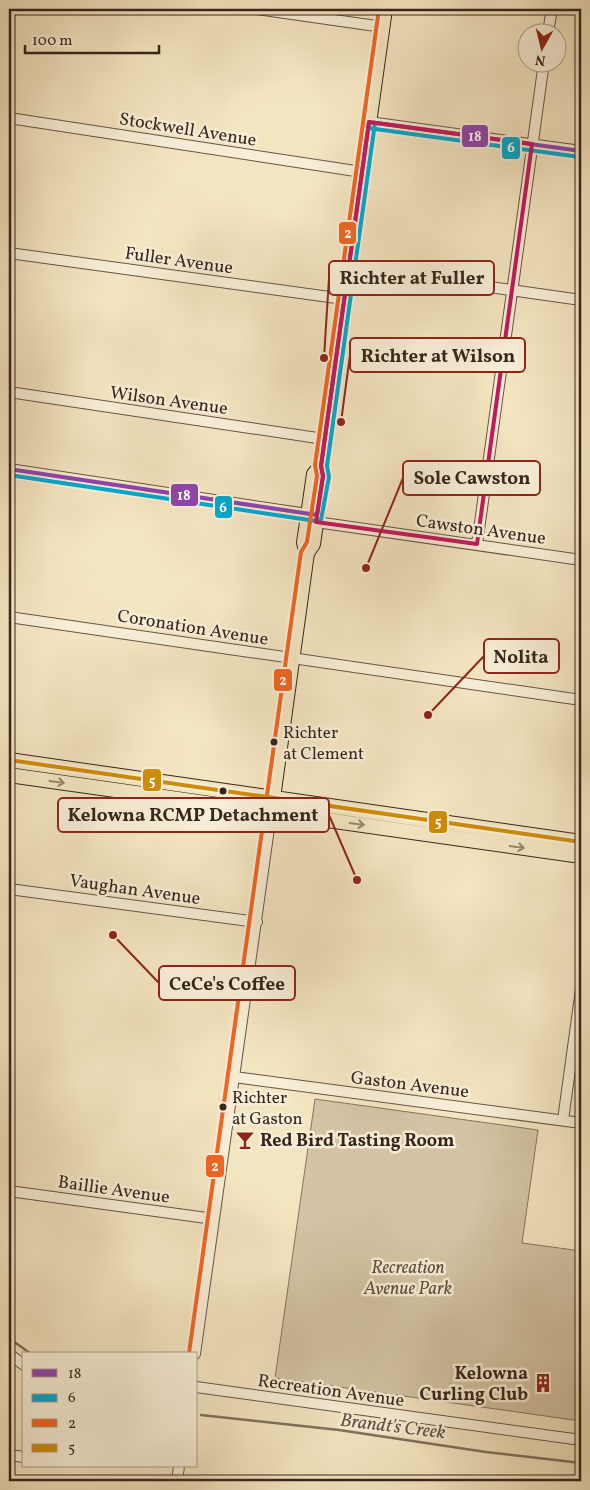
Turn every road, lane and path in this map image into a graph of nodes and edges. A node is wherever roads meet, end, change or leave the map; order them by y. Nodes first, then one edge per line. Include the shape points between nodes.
1 (257, 9) edge
2 (385, 9) edge
3 (552, 9) edge
4 (550, 22) edge
5 (383, 27) junction
6 (543, 72) edge
7 (9, 118) edge
8 (369, 122) junction
9 (532, 144) junction
10 (581, 151) edge
11 (362, 172) junction
12 (9, 253) edge
13 (349, 267) junction
14 (514, 290) junction
15 (344, 299) junction
16 (581, 300) edge
17 (9, 392) edge
18 (324, 439) junction
19 (9, 469) edge
20 (314, 517) junction
21 (477, 544) junction
22 (581, 560) edge
23 (9, 617) edge
24 (292, 659) junction
25 (581, 700) edge
26 (9, 760) edge
27 (9, 775) edge
28 (273, 805) junction
29 (581, 842) edge
30 (581, 856) edge
31 (9, 889) edge
32 (256, 922) junction
33 (581, 989) edge
34 (234, 1077) junction
35 (563, 1120) junction
36 (581, 1122) edge
37 (9, 1191) edge
38 (214, 1219) junction
39 (195, 1352) edge
40 (9, 1354) edge
41 (22, 1364) edge
42 (198, 1388) edge
43 (581, 1440) edge
44 (9, 1455) edge
45 (22, 1457) edge
46 (179, 1468) edge
47 (177, 1481) edge

1 - 5 street
2 - 5 main road
3 - 4 street
5 - 8 main road
6 - 9 street
7 - 11 street, Stockwell Avenue
8 - 9 street
8 - 11 main road
9 - 10 street
9 - 14 street
11 - 13 main road
12 - 15 street, Fuller Avenue
13 - 14 street
13 - 15 main road
14 - 16 street
14 - 21 street
15 - 18 main road
17 - 18 street, Wilson Avenue
18 - 20 main road via 323,476
19 - 20 street, Cawston Avenue
20 - 21 street, Cawston Avenue
20 - 24 main road via 313,544 307,553
21 - 22 street, Cawston Avenue
23 - 24 street, Coronation Avenue
24 - 25 street, Coronation Avenue
24 - 28 main road
26 - 28 main road
27 -> 28 main road
28 - 29 main road
28 -> 30 main road
28 - 32 street
31 - 32 street, Vaughan Avenue
32 - 34 street
33 - 35 street
34 - 35 street, Gaston Avenue
34 - 38 street
35 - 36 street, Gaston Avenue
37 - 38 street, Baillie Avenue
38 - 39 street
40 - 41 street
42 - 43 street, Recreation Avenue
44 - 45 street
46 - 47 street

